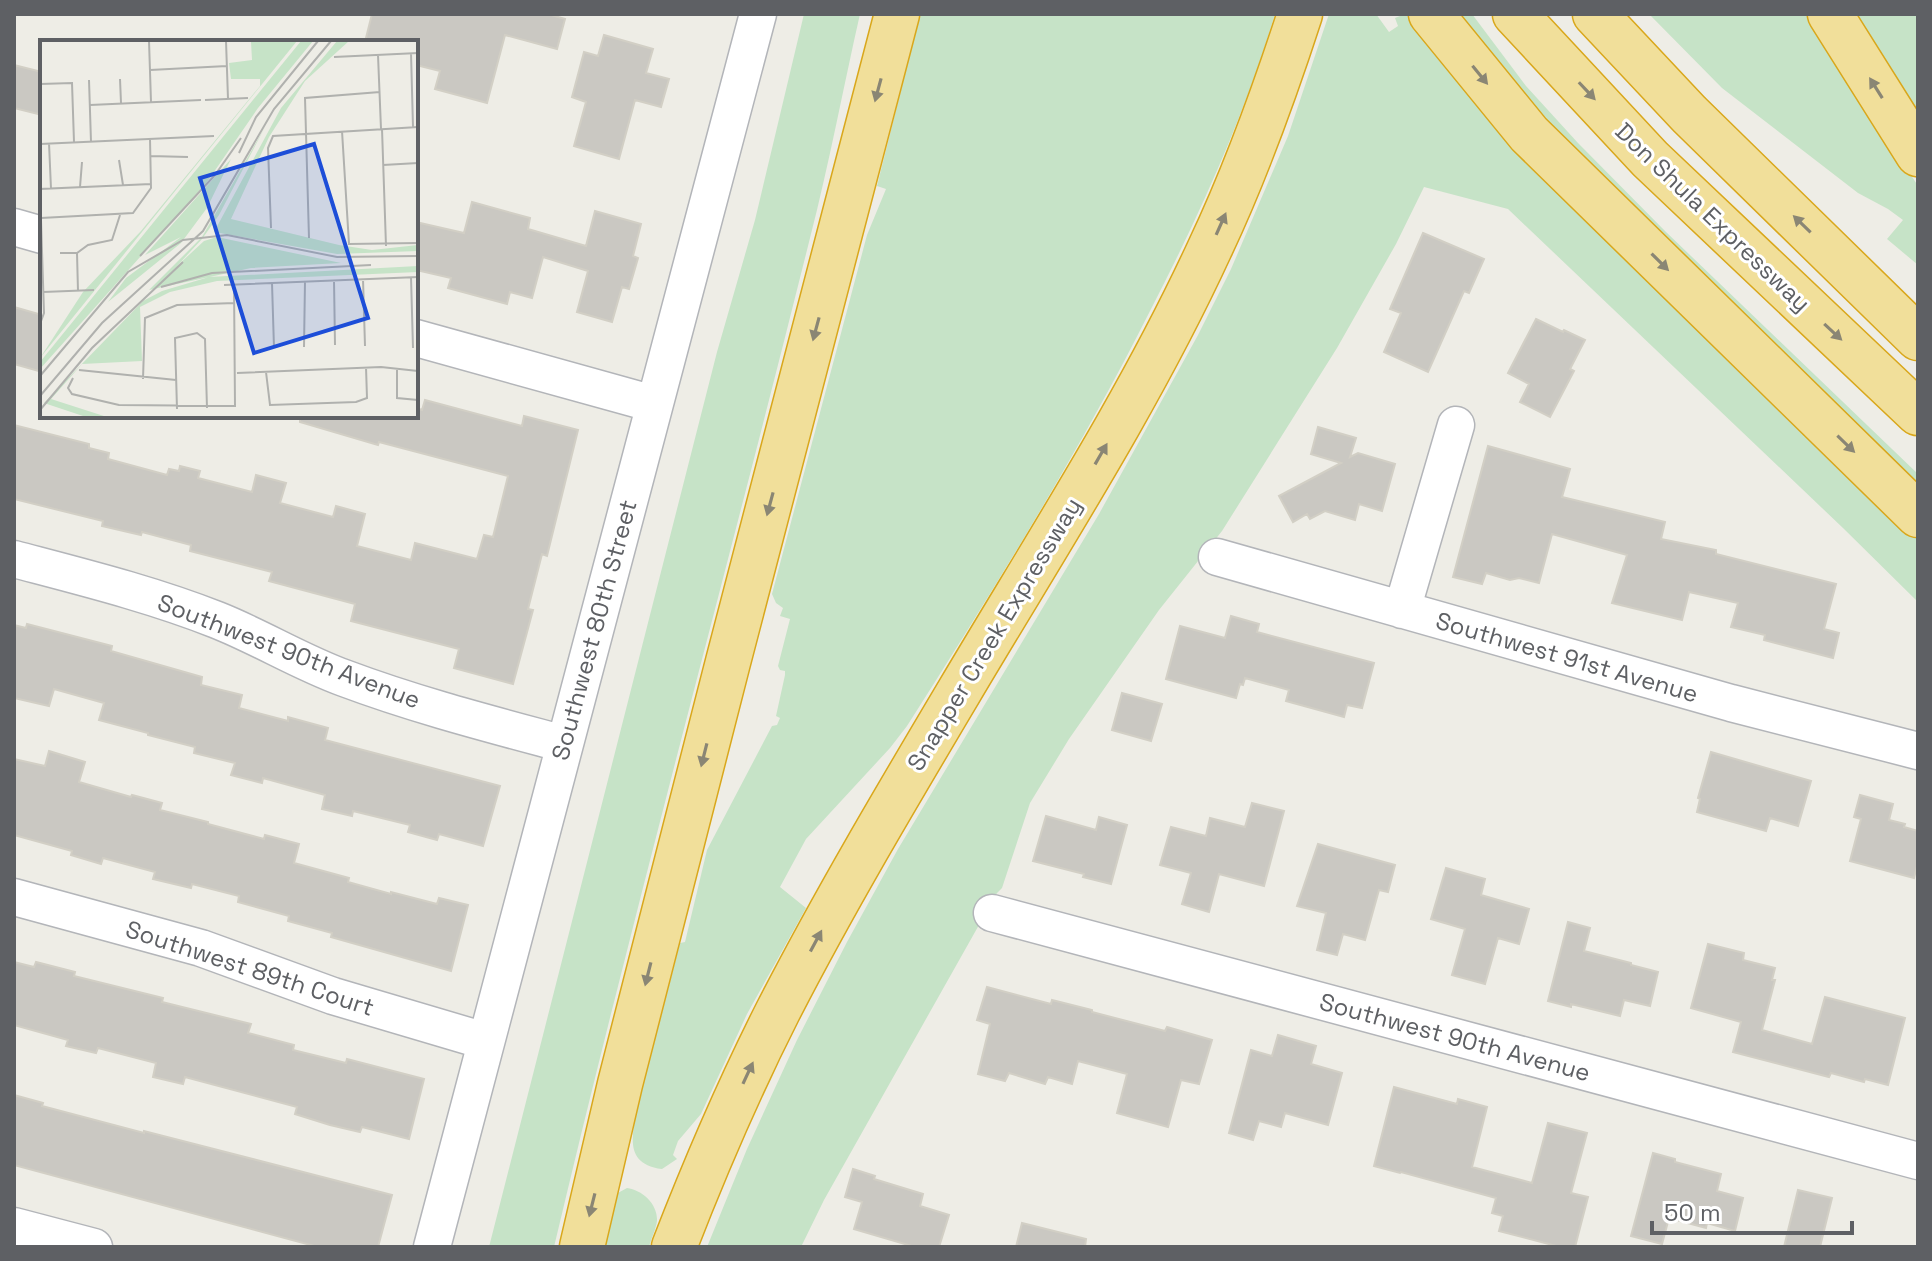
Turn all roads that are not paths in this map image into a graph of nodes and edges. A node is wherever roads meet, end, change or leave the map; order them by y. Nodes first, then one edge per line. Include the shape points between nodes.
1 (758, 14) edge
2 (897, 14) edge
3 (1300, 14) edge
4 (1431, 14) edge
5 (1515, 14) edge
6 (1595, 14) edge
7 (1830, 14) edge
8 (1918, 154) edge
9 (14, 227) edge
10 (40, 234) edge
11 (1918, 338) edge
12 (418, 339) edge
13 (654, 404) junction
14 (1918, 413) edge
15 (1456, 425) dead end
16 (1918, 515) edge
17 (1217, 557) dead end
18 (14, 559) edge
19 (1402, 610) junction
20 (564, 744) junction
21 (1918, 751) edge
22 (14, 897) edge
23 (992, 913) dead end
24 (485, 1041) junction
25 (1918, 1161) edge
26 (14, 1226) edge
27 (83, 1246) edge
28 (432, 1247) edge
29 (582, 1247) edge
30 (674, 1247) edge

1 - 13 street, Southwest 80th Street
2 -> 29 highway
30 -> 3 highway, Snapper Creek Expressway via 750,1068 794,981 1175,319 1243,173
4 -> 16 highway via 1529,134
5 -> 14 highway, Don Shula Expressway via 1650,159
11 -> 6 highway via 1689,114
8 -> 7 highway
9 - 10 street
12 - 13 street
13 - 20 street, Southwest 80th Street
15 - 19 street
17 - 19 street, Southwest 91st Avenue
18 - 20 street, Southwest 90th Avenue via 190,610 375,690
19 - 21 street, Southwest 91st Avenue
20 - 24 street, Southwest 80th Street
22 - 24 street, Southwest 89th Court via 201,948 333,996
23 - 25 street, Southwest 90th Avenue
24 - 28 street, Southwest 80th Street
26 - 27 street

